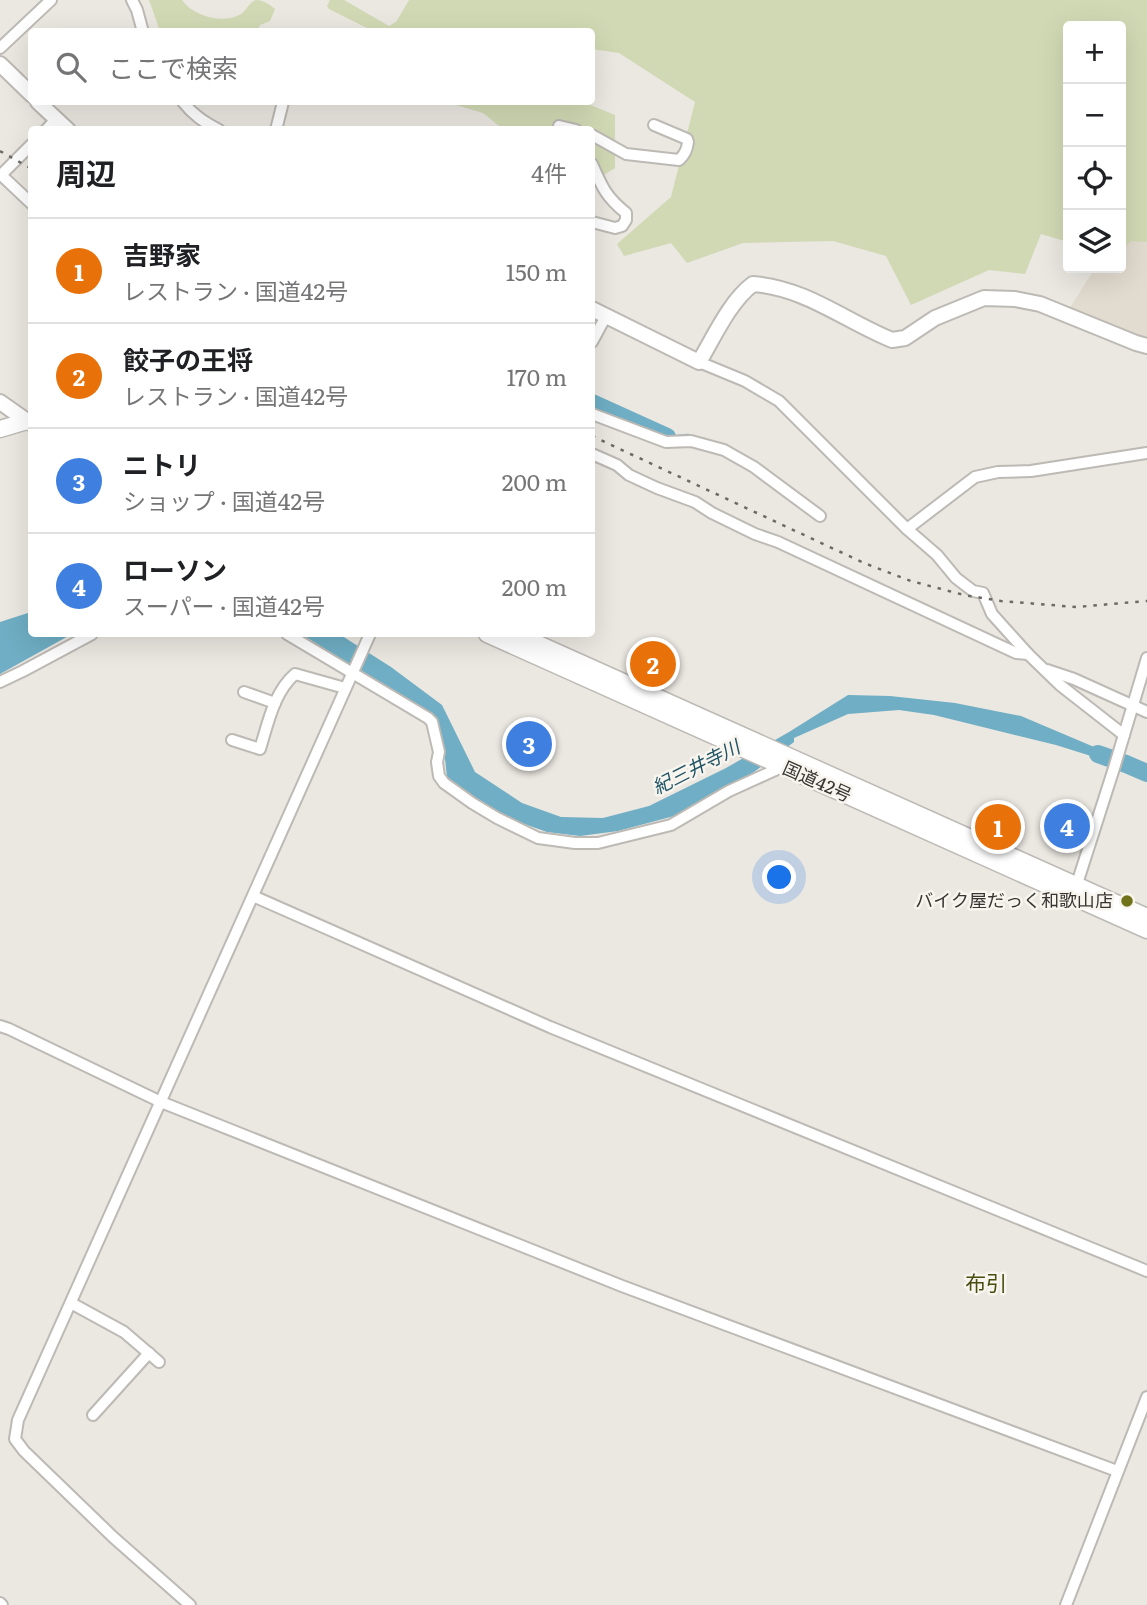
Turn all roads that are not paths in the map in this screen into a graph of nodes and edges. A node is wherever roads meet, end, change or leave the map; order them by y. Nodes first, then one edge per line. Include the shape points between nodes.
1 (51, 0) edge
2 (132, 0) edge
3 (142, 28) edge
4 (0, 48) edge
5 (0, 64) edge
6 (28, 91) edge
7 (40, 105) edge
8 (185, 105) edge
9 (282, 105) edge
10 (51, 124) edge
11 (654, 125) dead end
12 (212, 126) edge
13 (277, 126) edge
14 (595, 137) edge
15 (28, 148) edge
16 (595, 172) edge
17 (0, 175) edge
18 (28, 200) edge
19 (595, 223) edge
20 (595, 310) edge
21 (606, 316) junction
22 (595, 336) edge
23 (1147, 345) edge
24 (699, 362) junction
25 (0, 402) edge
26 (0, 413) edge
27 (595, 415) edge
28 (28, 420) edge
29 (28, 420) edge
30 (28, 422) edge
31 (0, 429) edge
32 (1147, 453) edge
33 (595, 455) edge
34 (820, 516) dead end
35 (907, 529) junction
36 (86, 637) edge
37 (293, 637) edge
38 (369, 637) edge
39 (494, 637) edge
40 (522, 637) edge
41 (1028, 654) junction
42 (1147, 658) edge
43 (1045, 669) junction
44 (353, 671) junction
45 (0, 682) edge
46 (345, 688) junction
47 (244, 692) dead end
48 (275, 704) junction
49 (1134, 706) junction
50 (1147, 712) edge
51 (1124, 736) junction
52 (232, 740) dead end
53 (753, 746) junction
54 (787, 762) junction
55 (1075, 890) junction
56 (253, 896) junction
57 (1147, 917) edge
58 (1147, 930) edge
59 (0, 1026) edge
60 (161, 1102) junction
61 (1147, 1271) edge
62 (71, 1303) junction
63 (149, 1353) junction
64 (159, 1362) dead end
65 (1147, 1397) edge
66 (93, 1415) dead end
67 (1117, 1471) junction
68 (190, 1605) edge
69 (1066, 1605) edge

1 - 4 street
2 - 3 street
5 - 6 main road
7 - 10 main road
8 - 12 street
9 - 13 street
11 - 14 street via 687,139 687,149 679,160 626,154
15 - 17 street
16 - 19 street via 602,189 626,213 626,220 615,228
17 - 18 street
20 - 21 main road
21 - 22 street
21 - 24 main road
23 - 24 main road via 1040,304 984,298 935,317 905,338 892,340 795,292 753,284
24 - 35 street via 779,401
25 - 28 main road
26 - 29 main road
27 - 34 street via 666,442 691,441 724,450
30 - 31 highway
32 - 35 street via 975,477
33 - 41 street via 755,534 1016,653
35 - 41 street via 956,578 983,593 992,614
36 - 45 street
37 - 44 street
38 - 44 street
39 - 53 highway, 国道42号
40 - 53 highway, 国道42号
41 - 43 street
42 - 49 street
43 - 49 street
43 - 51 street
44 - 46 street
44 - 54 street via 432,722 439,776 444,782 471,803 538,838 598,842 671,825
46 - 48 street via 295,674
46 - 56 street
47 - 48 street
48 - 52 street via 260,749
49 - 50 street
49 - 51 street
51 - 55 street
53 - 54 highway, 国道42号
54 - 55 highway, 国道42号
55 - 57 highway, 国道42号
55 - 58 highway, 国道42号
56 - 60 street
56 - 61 street via 550,1027
59 - 60 street
60 - 62 street
60 - 67 street via 622,1286
62 - 63 street via 124,1332
62 - 68 street via 19,1419 15,1439
63 - 64 street
63 - 66 street
65 - 67 street
67 - 69 street

